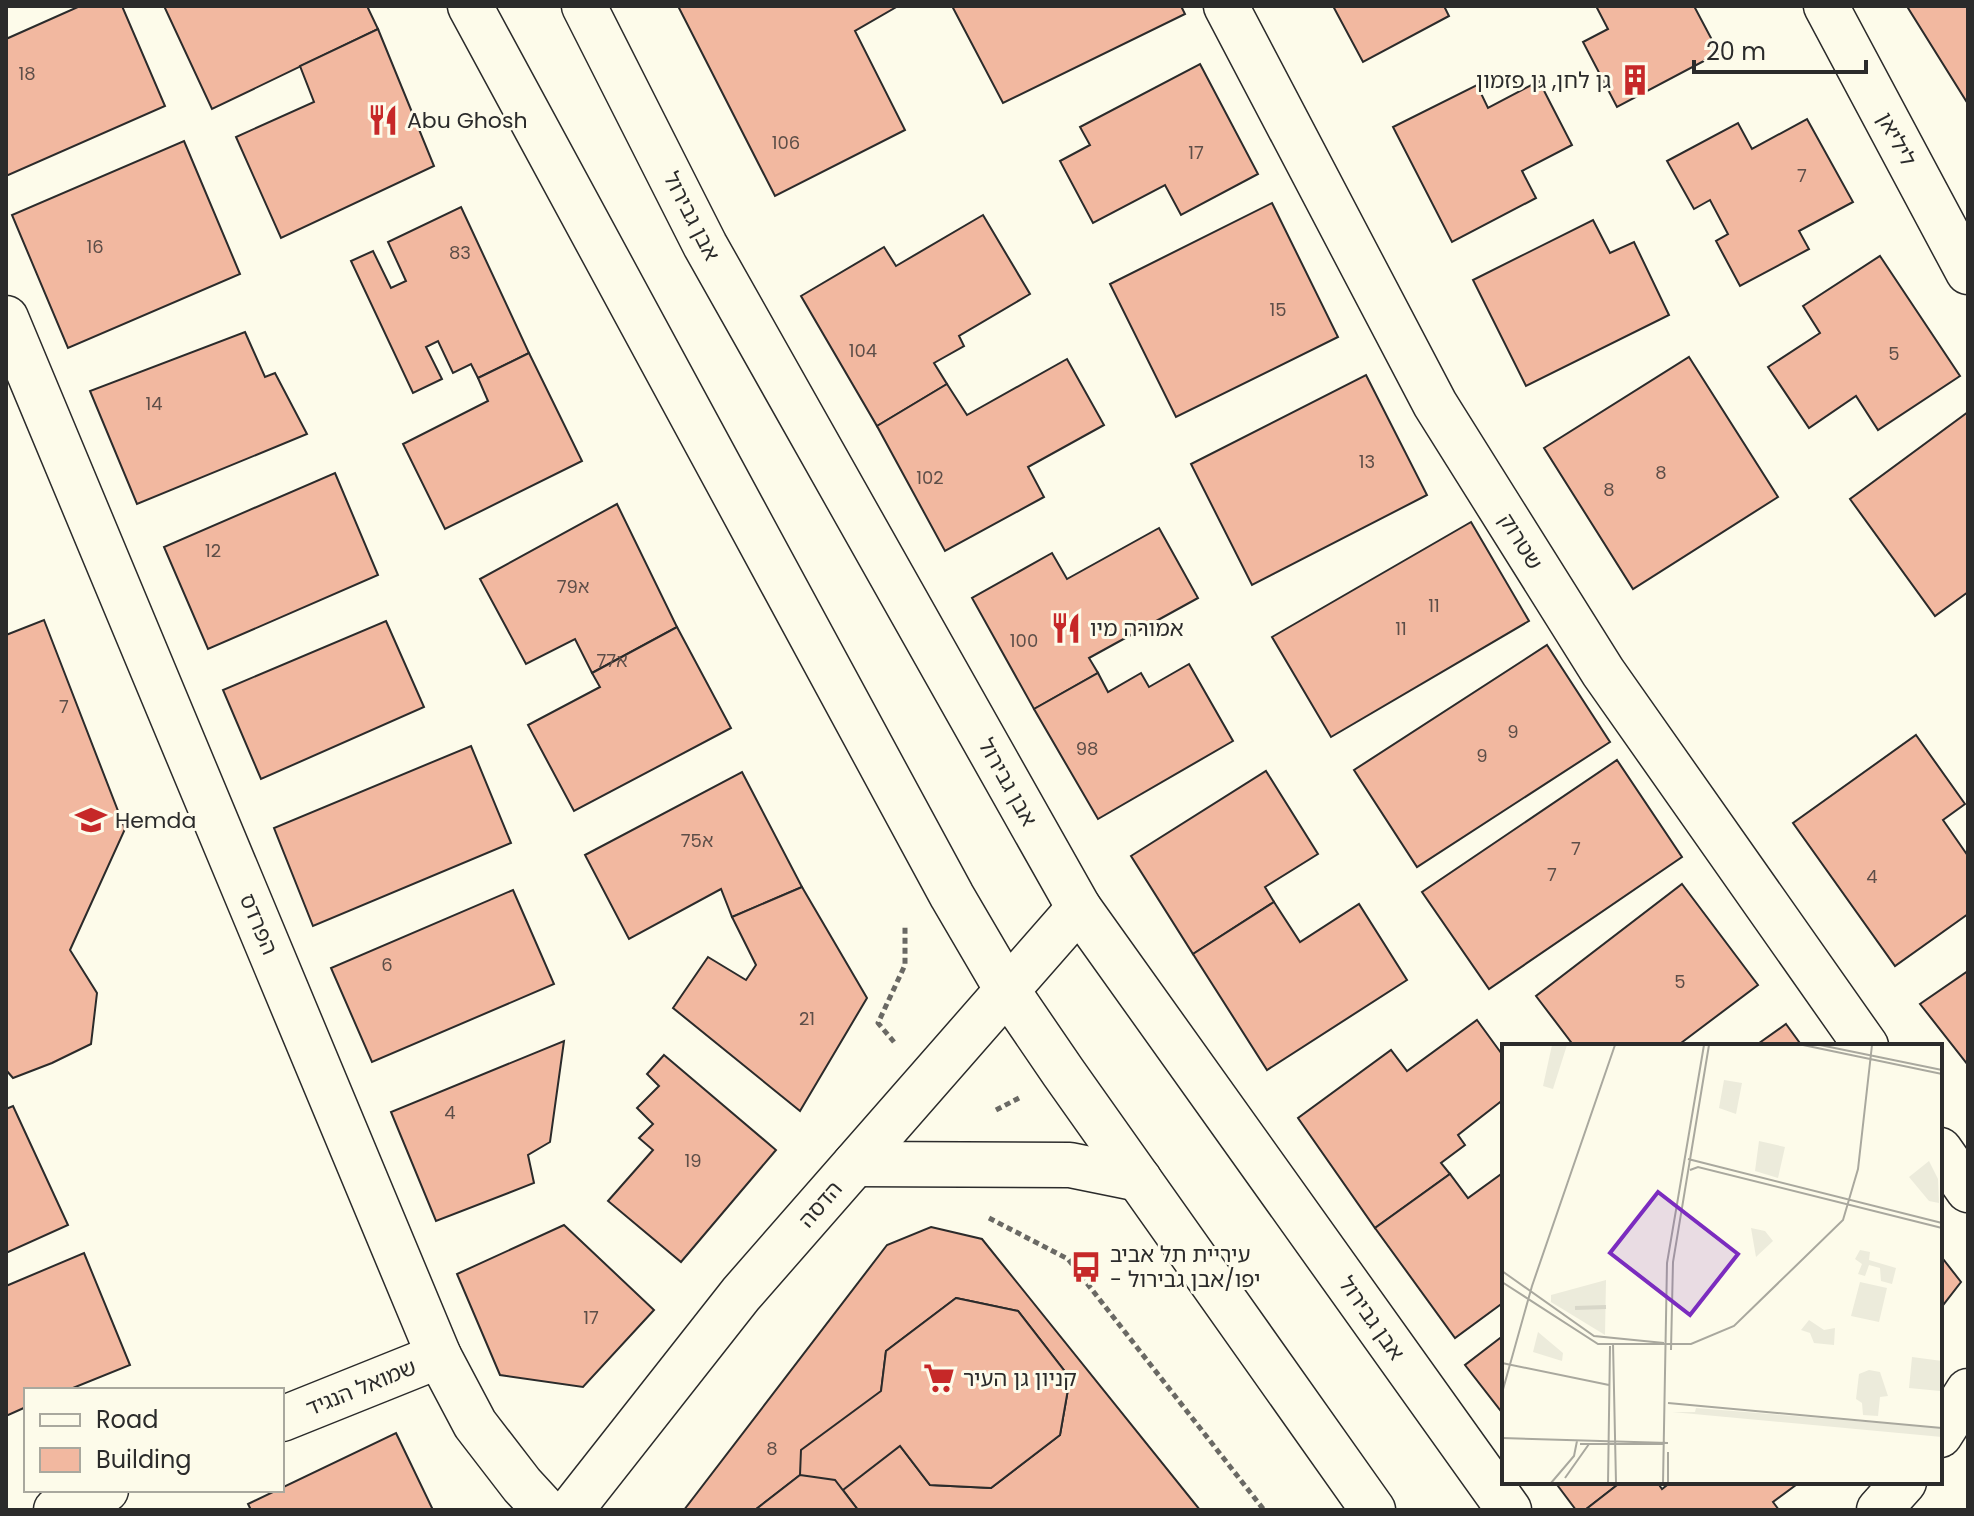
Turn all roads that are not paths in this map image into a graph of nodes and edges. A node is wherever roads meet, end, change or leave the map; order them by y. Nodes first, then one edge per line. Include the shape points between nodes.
1 (470, 6) edge
2 (584, 6) edge
3 (1826, 6) edge
4 (1231, 16) edge
5 (1968, 272) edge
6 (6, 318) edge
7 (1079, 908) junction
8 (1007, 990) junction
9 (1865, 1044) edge
10 (1942, 1153) edge
11 (855, 1164) junction
12 (1139, 1179) junction
13 (1968, 1190) edge
14 (439, 1356) junction
15 (1968, 1391) edge
16 (284, 1418) edge
17 (1942, 1432) edge
18 (1902, 1484) edge
19 (101, 1492) edge
20 (56, 1510) edge
21 (545, 1510) edge
22 (571, 1510) edge
23 (1373, 1510) edge
24 (1509, 1510) edge
25 (1879, 1510) edge

1 - 8 street via 944,883
2 - 7 street, אבן גבירול via 705,245
3 - 5 street, ליליאן
4 - 9 street, שטרוק via 1435,404 1603,672
6 - 14 street, הפרדס
7 - 8 street, הדסה
7 - 24 street, אבן גבירול
8 - 11 street, הדסה
8 - 12 street
10 - 13 street
11 - 12 street via 1070,1165
11 - 22 street, הדסה via 741,1294
12 - 23 street
14 - 16 street, שמואל הנגיד
14 - 21 street, הפרדס via 475,1424
15 - 17 street
18 - 25 street
19 - 20 street

